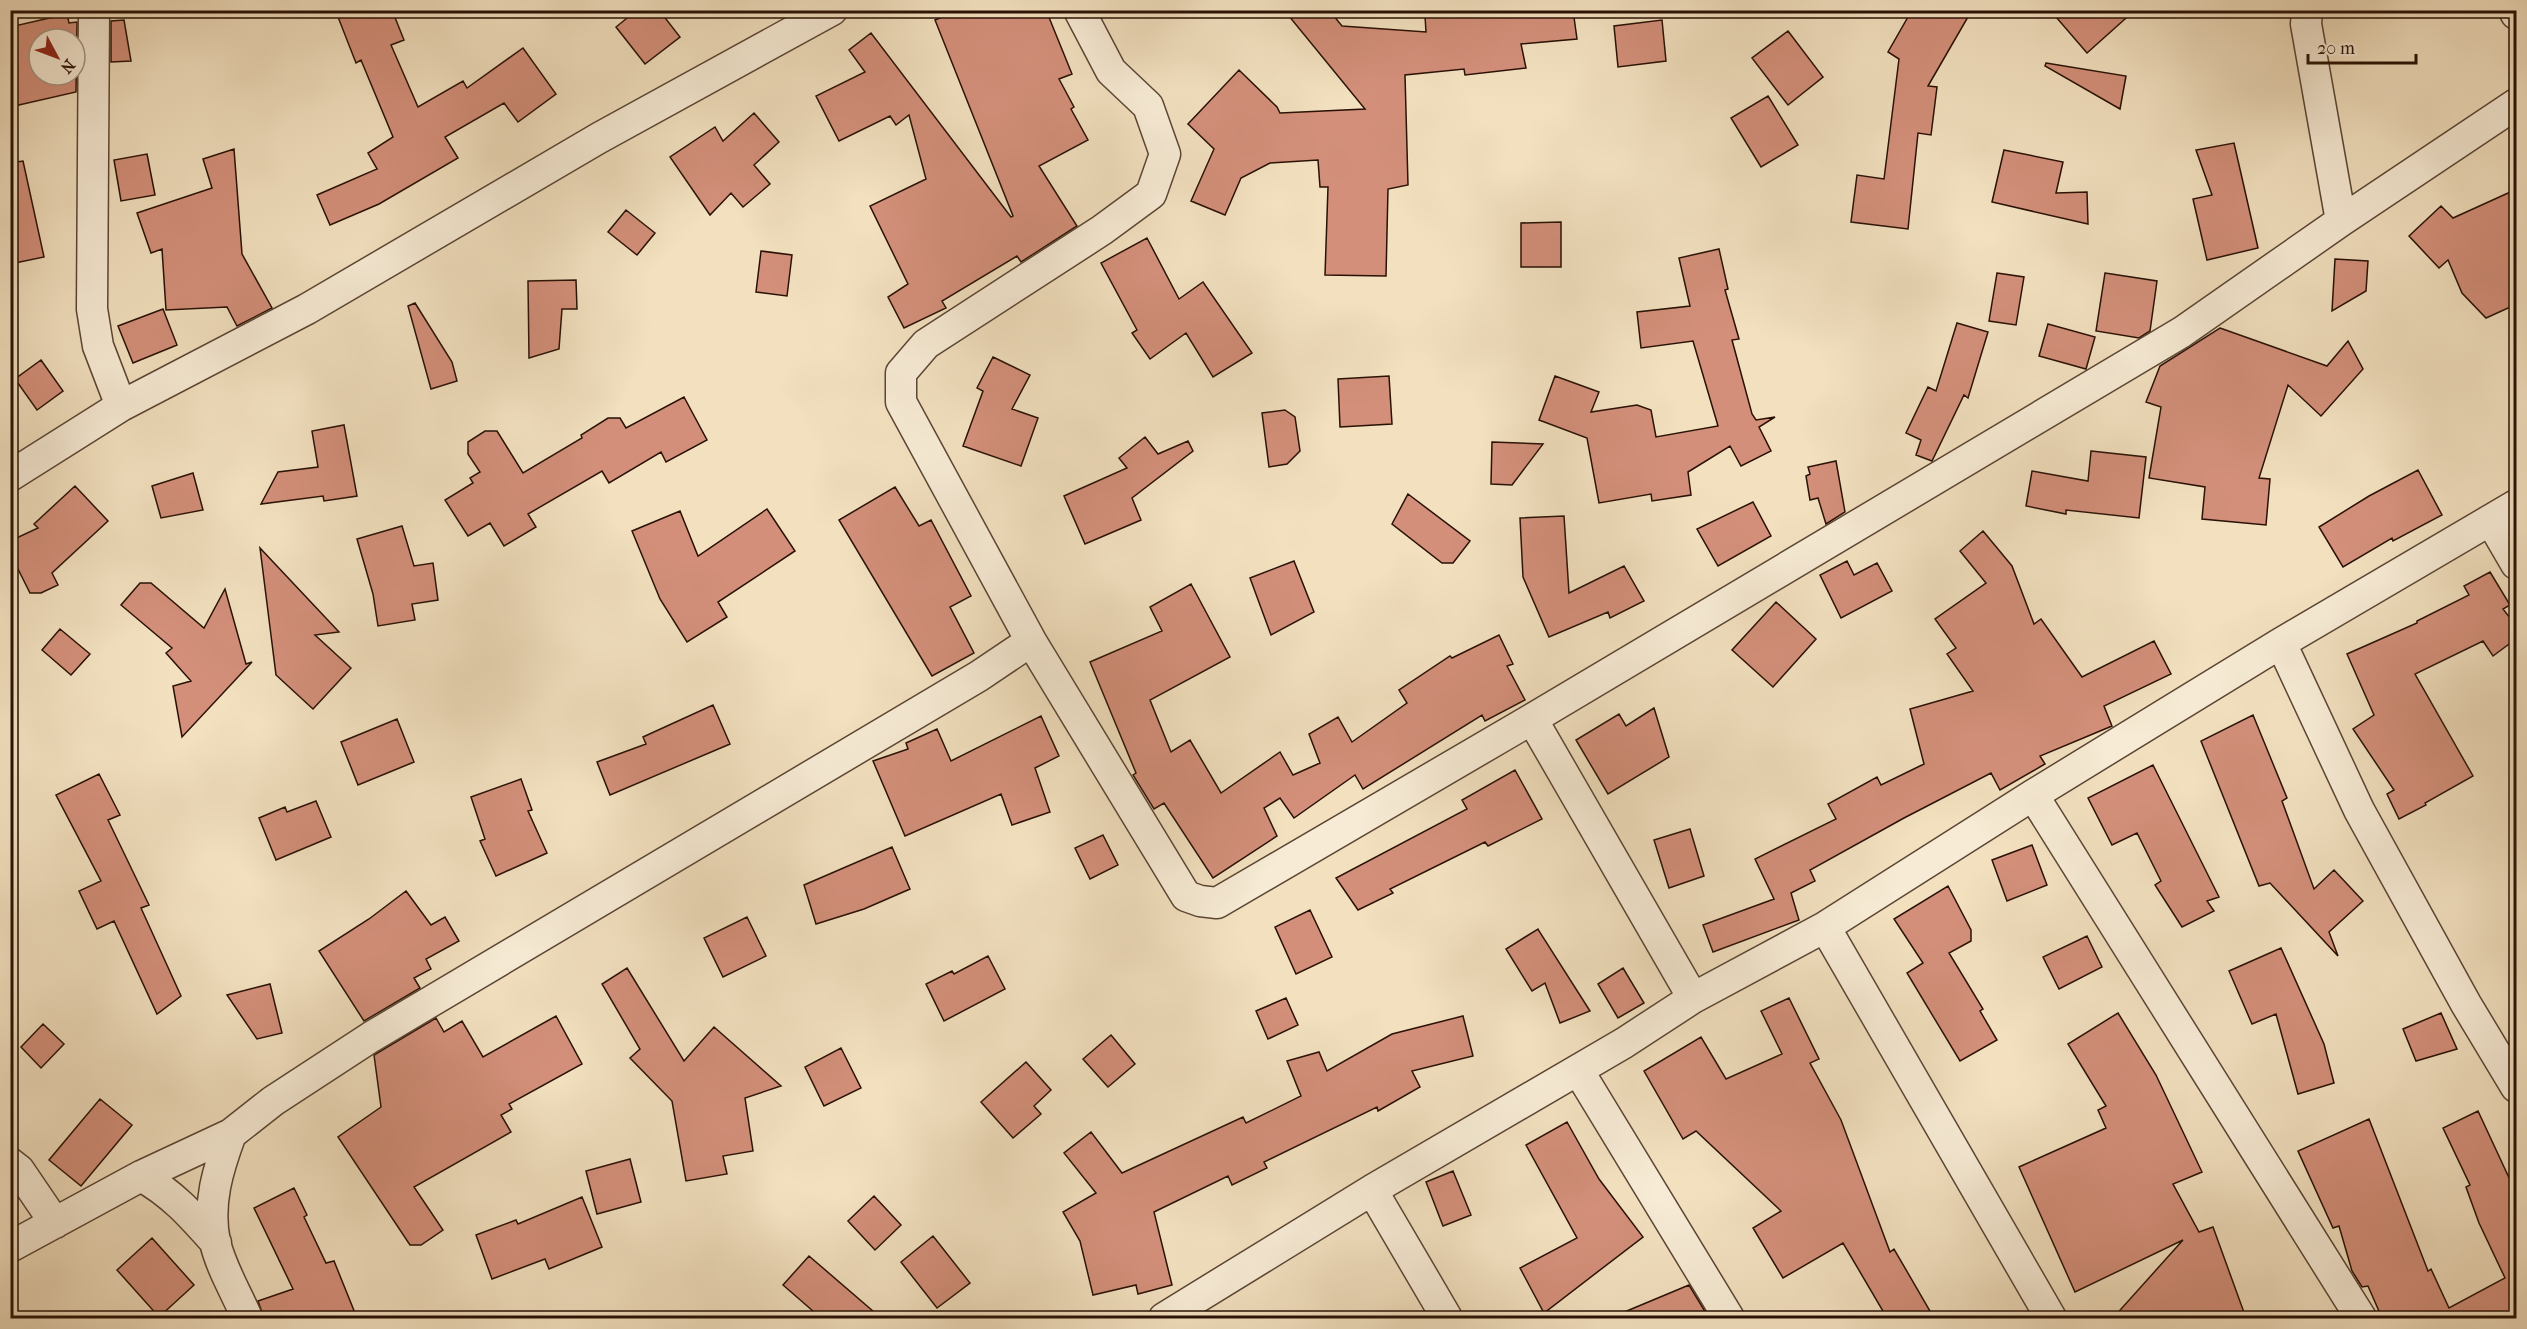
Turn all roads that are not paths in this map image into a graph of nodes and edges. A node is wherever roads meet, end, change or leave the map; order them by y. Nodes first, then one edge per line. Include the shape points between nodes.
1 (94, 10) edge
2 (832, 10) edge
3 (1078, 10) edge
4 (2307, 10) edge
5 (2517, 104) edge
6 (2341, 221) junction
7 (120, 406) junction
8 (10, 476) edge
9 (2517, 506) edge
10 (2491, 521) junction
11 (2517, 564) edge
12 (1031, 641) junction
13 (2281, 643) junction
14 (1532, 718) junction
15 (2033, 795) junction
16 (1825, 927) junction
17 (1694, 998) junction
18 (1578, 1070) junction
19 (2517, 1087) edge
20 (231, 1134) junction
21 (10, 1163) edge
22 (141, 1176) junction
23 (1372, 1190) junction
24 (55, 1223) junction
25 (216, 1243) junction
26 (10, 1247) edge
27 (247, 1318) edge
28 (1164, 1318) edge
29 (1447, 1318) edge
30 (1729, 1318) edge
31 (2051, 1318) edge
32 (2361, 1318) edge

1 - 7 street via 92,309 98,346
2 - 7 street via 599,138 307,309
3 - 12 street via 1111,71 1148,106 1165,154 1151,194 1102,231 926,344 901,373 901,402
4 - 6 street via 2306,24
5 - 6 street
6 - 14 street via 2182,332
7 - 8 street
9 - 10 street
10 - 11 street
10 - 13 street
12 - 14 street via 1186,896 1200,902 1217,903
12 - 20 street via 979,676 371,1037 273,1101
13 - 15 street
13 - 19 street via 2360,810 2466,1005
14 - 17 street
15 - 16 street
15 - 32 street
16 - 17 street
16 - 31 street
17 - 18 street
18 - 23 street
18 - 30 street
20 - 22 street
20 - 25 street via 217,1171 211,1212
21 - 24 street
22 - 24 street
22 - 25 street via 165,1190
23 - 28 street
23 - 29 street
24 - 26 street
25 - 27 street

